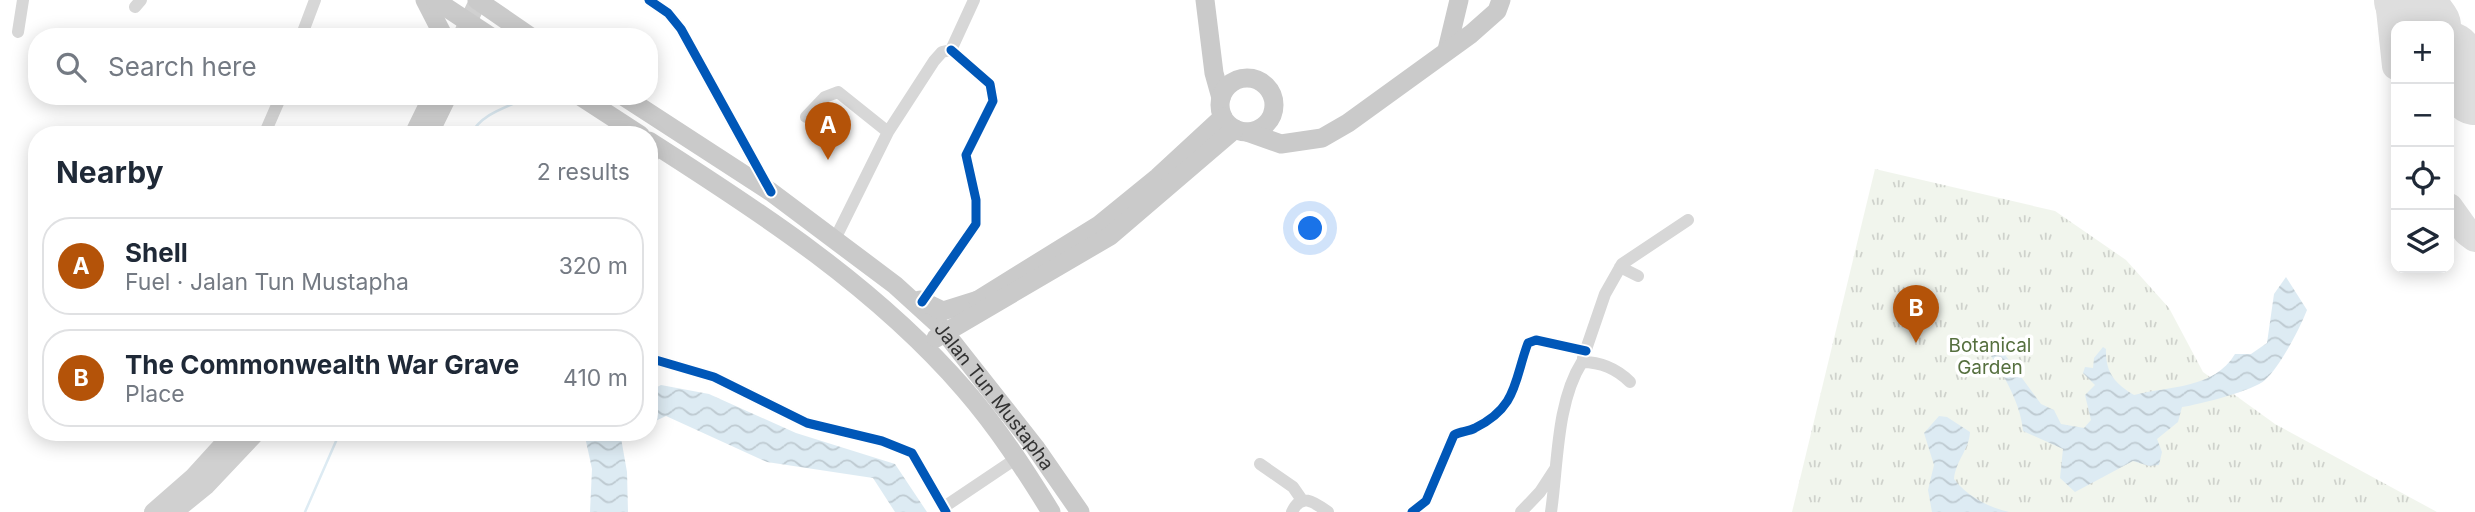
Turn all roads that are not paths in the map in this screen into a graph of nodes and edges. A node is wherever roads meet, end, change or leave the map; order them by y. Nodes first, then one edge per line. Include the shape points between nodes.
1 (23, 0) edge
2 (315, 0) edge
3 (425, 0) edge
4 (435, 0) edge
5 (649, 0) edge
6 (975, 0) edge
7 (1205, 0) edge
8 (1459, 0) edge
9 (1501, 0) edge
10 (484, 2) edge
11 (306, 28) edge
12 (439, 28) edge
13 (470, 28) edge
14 (477, 28) edge
15 (519, 28) edge
16 (18, 32) dead end
17 (951, 50) junction
18 (1447, 50) junction
19 (277, 105) edge
20 (428, 105) edge
21 (443, 105) edge
22 (594, 105) edge
23 (637, 105) edge
24 (806, 117) dead end
25 (1231, 119) junction
26 (268, 126) edge
27 (417, 126) edge
28 (433, 126) edge
29 (626, 126) edge
30 (888, 132) junction
31 (658, 153) edge
32 (771, 192) junction
33 (1688, 220) dead end
34 (834, 241) junction
35 (832, 264) junction
36 (1620, 268) junction
37 (1638, 276) dead end
38 (895, 285) junction
39 (922, 302) junction
40 (979, 307) junction
41 (939, 332) junction
42 (1584, 357) junction
43 (658, 360) edge
44 (1630, 382) dead end
45 (965, 390) junction
46 (1011, 416) junction
47 (226, 441) edge
48 (248, 441) edge
49 (1017, 458) junction
50 (1260, 464) dead end
51 (1557, 465) junction
52 (1302, 500) junction
53 (945, 509) edge
54 (153, 512) edge
55 (174, 512) edge
56 (1051, 512) edge
57 (1080, 512) edge
58 (1293, 512) edge
59 (1328, 512) edge
60 (1412, 512) edge
61 (1521, 512) edge
62 (1551, 512) edge

1 - 16 street
2 - 11 street
3 - 12 main road
4 - 13 main road
5 - 32 street via 681,29
6 - 17 street
7 - 25 main road via 1214,73
8 - 18 main road
9 - 18 main road via 1488,20
10 - 14 main road
10 - 15 main road
17 - 30 street via 934,61
17 - 39 street via 990,84 993,101 966,155 976,224
18 - 25 main road via 1322,138 1281,144
19 - 26 street
20 - 27 main road
21 - 28 main road
22 - 29 main road
23 - 32 main road, Jalan Tun Mustapha
24 - 30 street via 825,97 838,93
25 - 40 main road via 1099,225
30 - 34 street
31 - 35 main road
32 - 34 main road, Jalan Tun Mustapha
33 - 36 street
34 - 38 main road, Jalan Tun Mustapha
35 - 41 main road
35 - 45 main road
36 - 37 street
36 - 42 street via 1605,294
38 - 39 main road
38 - 41 main road, Jalan Tun Mustapha
39 - 40 main road via 943,311
40 - 41 main road
40 - 46 main road via 969,348
41 - 45 main road
41 - 46 main road, Jalan Tun Mustapha
42 - 44 street
42 - 51 street via 1568,394
42 - 60 street via 1536,340 1528,343 1511,396 1484,423 1454,435 1426,501
43 - 53 street via 714,377 807,424 912,453
45 - 49 main road
46 - 57 main road, Jalan Tun Mustapha
47 - 54 main road
48 - 55 main road
49 - 53 street
49 - 56 main road
50 - 52 street via 1293,486
51 - 61 street
51 - 62 street
52 - 58 street via 1296,502
52 - 59 street

